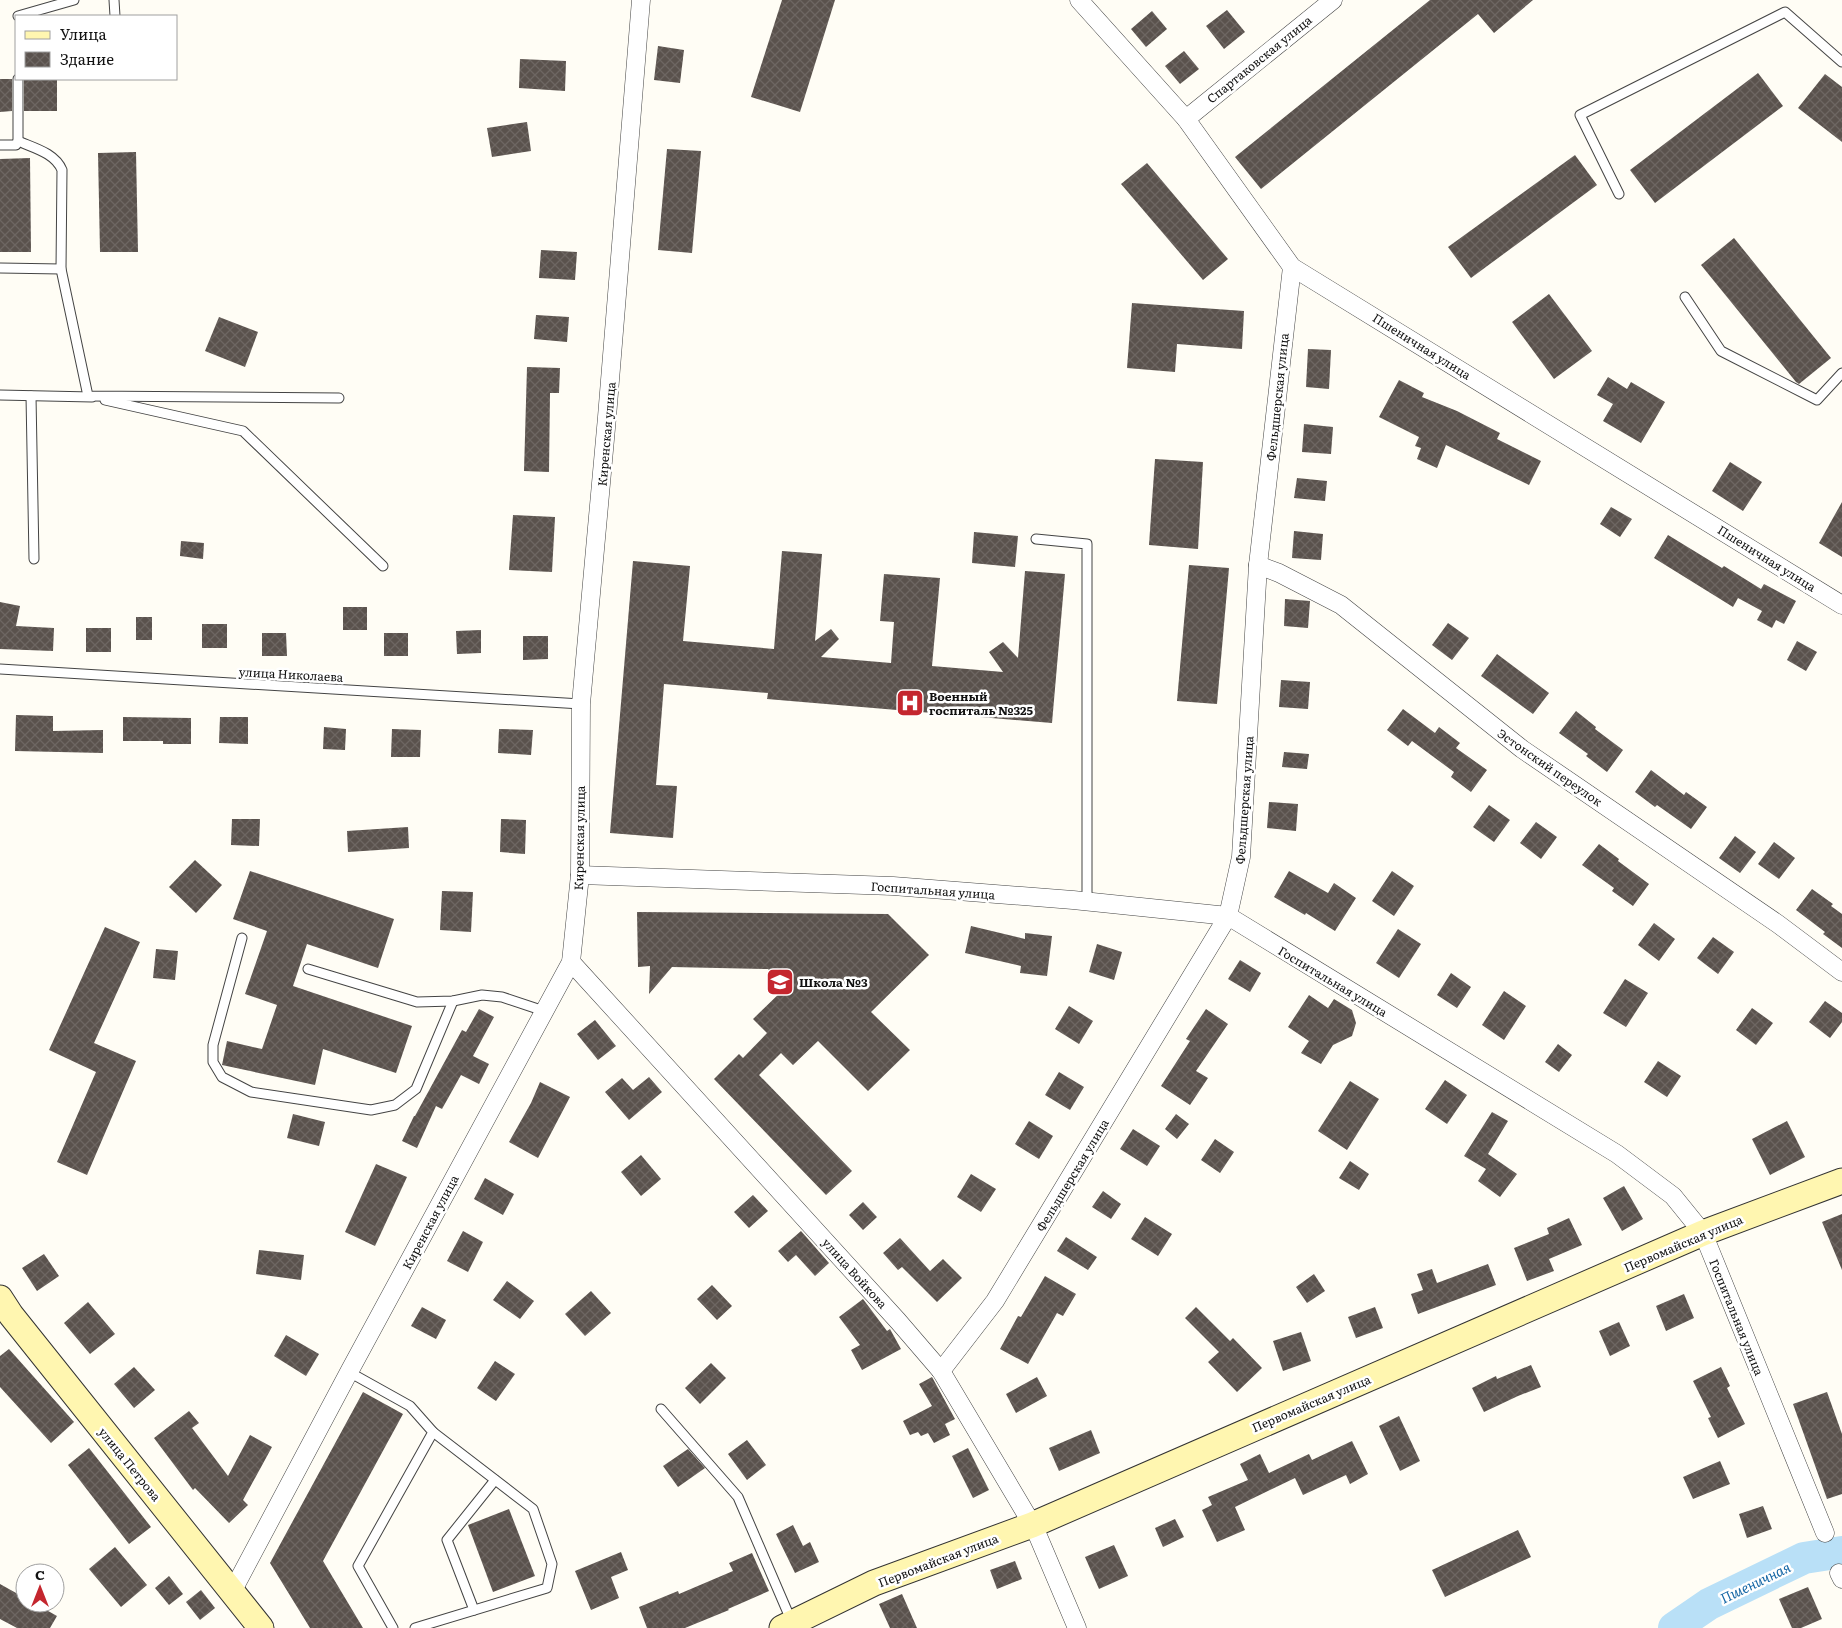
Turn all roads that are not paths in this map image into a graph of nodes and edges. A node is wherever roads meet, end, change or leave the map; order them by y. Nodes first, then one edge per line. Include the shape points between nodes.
1 (74, 0) edge
2 (114, 0) edge
3 (641, 0) edge
4 (1079, 0) edge
5 (1333, 0) edge
6 (22, 15) edge
7 (115, 15) edge
8 (1842, 62) edge
9 (18, 80) edge
10 (1186, 119) junction
11 (18, 141) junction
12 (0, 145) edge
13 (1619, 194) dead end
14 (1292, 267) junction
15 (0, 268) edge
16 (61, 269) junction
17 (1685, 297) dead end
18 (1842, 373) edge
19 (0, 395) edge
20 (30, 396) junction
21 (88, 396) junction
22 (339, 398) dead end
23 (1036, 539) dead end
24 (34, 558) dead end
25 (1258, 565) junction
26 (383, 566) dead end
27 (1842, 605) edge
28 (0, 670) edge
29 (581, 704) junction
30 (580, 876) junction
31 (1086, 902) junction
32 (1228, 916) junction
33 (242, 938) dead end
34 (570, 962) junction
35 (308, 969) dead end
36 (1842, 972) edge
37 (453, 1001) junction
38 (544, 1011) junction
39 (1842, 1181) edge
40 (1703, 1233) junction
41 (4, 1310) edge
42 (941, 1371) junction
43 (349, 1372) junction
44 (661, 1409) dead end
45 (433, 1432) junction
46 (495, 1480) junction
47 (1032, 1524) junction
48 (1825, 1533) dead end
49 (232, 1592) junction
50 (474, 1610) junction
51 (787, 1626) edge
52 (261, 1628) edge
53 (393, 1628) edge
54 (414, 1628) edge
55 (1077, 1628) edge

1 - 6 lane
2 - 7 lane
3 - 29 street, Киренская улица
4 - 10 street, Пшеничная улица
5 - 10 street, Спартаковская улица
8 - 13 lane via 1785,12 1580,116
9 - 11 lane
10 - 14 street, Пшеничная улица
11 - 12 lane via 16,145
11 - 16 lane via 46,154 59,163 62,170
14 - 25 street, Фельдшерская улица
14 - 27 street, Пшеничная улица
15 - 16 lane
16 - 21 lane
17 - 18 lane via 1721,351 1818,400
19 - 20 lane
20 - 21 lane
20 - 24 lane
21 - 22 lane
21 - 26 lane via 243,431
23 - 31 lane via 1087,544
25 - 32 street, Фельдшерская улица via 1241,857
25 - 36 street, Эстонский переулок via 1341,605 1522,749 1778,924
28 - 29 lane, улица Николаева
29 - 30 street, Киренская улица
30 - 31 street, Госпитальная улица via 893,886
30 - 34 street, Киренская улица
31 - 32 street, Госпитальная улица
32 - 40 street, Госпитальная улица via 1617,1154 1673,1196
32 - 42 street, Фельдшерская улица via 995,1301
33 - 37 lane via 213,1045 214,1062 222,1077 250,1092 371,1110 395,1106 416,1089
34 - 38 street, Киренская улица
34 - 42 street, улица Войкова
35 - 37 lane via 417,1002
37 - 38 lane via 482,995 502,997
38 - 43 street, Киренская улица
39 - 40 street, Первомайская улица
40 - 47 street, Первомайская улица
40 - 48 street, Госпитальная улица
41 - 49 street, улица Петрова
42 - 47 street, улица Войкова
43 - 45 lane via 410,1406
43 - 49 street, Киренская улица
44 - 51 lane via 738,1497
45 - 46 lane
45 - 53 lane via 358,1566
46 - 50 lane via 447,1540
46 - 50 lane via 533,1509 552,1564 547,1588
47 - 51 street, Первомайская улица via 874,1584
47 - 55 street, улица Войкова
49 - 52 street, улица Петрова
50 - 54 lane

